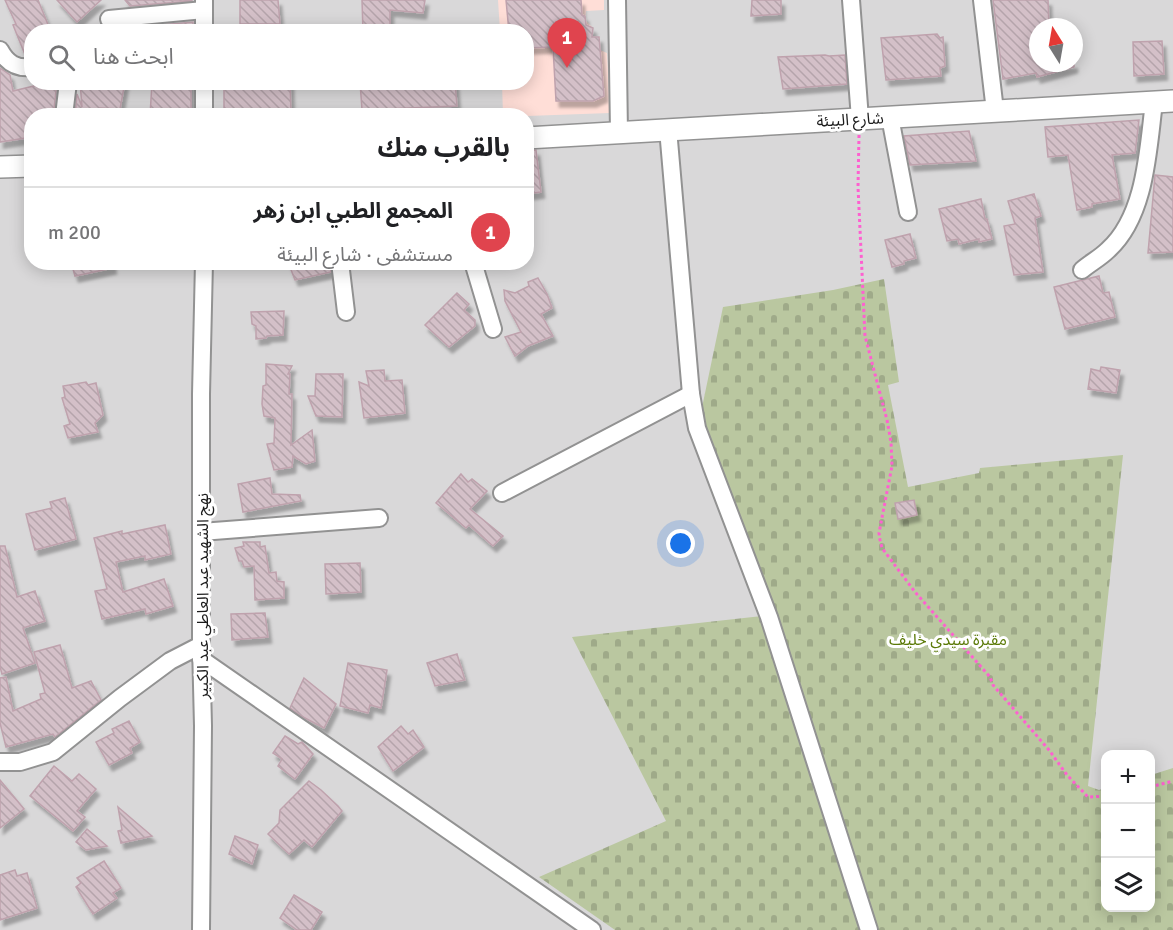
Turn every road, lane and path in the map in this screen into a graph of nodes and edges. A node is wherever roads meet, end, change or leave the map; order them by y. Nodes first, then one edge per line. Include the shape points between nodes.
1 (617, 0) edge
2 (851, 0) edge
3 (982, 0) edge
4 (204, 5) edge
5 (110, 19) dead end
6 (204, 24) edge
7 (0, 50) edge
8 (24, 68) edge
9 (67, 90) edge
10 (204, 90) edge
11 (1164, 101) edge
12 (65, 108) edge
13 (204, 108) edge
14 (995, 111) junction
15 (890, 117) junction
16 (860, 119) junction
17 (668, 129) junction
18 (619, 132) junction
19 (534, 137) edge
20 (24, 166) edge
21 (0, 167) edge
22 (908, 213) dead end
23 (204, 270) edge
24 (341, 270) edge
25 (475, 270) edge
26 (1082, 270) dead end
27 (346, 312) dead end
28 (493, 329) dead end
29 (691, 394) junction
30 (502, 493) dead end
31 (379, 518) dead end
32 (201, 532) junction
33 (201, 652) junction
34 (0, 762) edge
35 (1173, 781) edge
36 (1155, 786) edge
37 (1101, 796) edge
38 (201, 930) edge
39 (592, 930) edge
40 (869, 930) edge

1 - 18 street
2 - 16 street
3 - 14 street
4 - 5 street
4 - 6 street
7 - 8 street via 15,66
9 - 12 street
10 - 13 street
11 - 14 street, شارع البيئة
11 - 26 street via 1143,185 1126,229 1109,250
14 - 15 street, شارع البيئة
15 - 16 street, شارع البيئة
15 - 22 street
16 - 17 street, شارع البيئة
16 - 37 path via 858,187 865,336 889,431 892,466 879,533 882,548 1067,775 1088,797
17 - 18 street, شارع البيئة
17 - 29 street
18 - 19 street, شارع البيئة
20 - 21 street
23 - 32 street, نهج الشهيد عبد العاطي عبد الكبير
24 - 27 street
25 - 28 street
29 - 30 street
29 - 40 street via 697,428 769,617
31 - 32 street
32 - 33 street, نهج الشهيد عبد العاطي عبد الكبير
33 - 34 street via 170,662 53,752 20,762
33 - 38 street, نهج الشهيد عبد العاطي عبد الكبير
33 - 39 street
35 - 36 path

